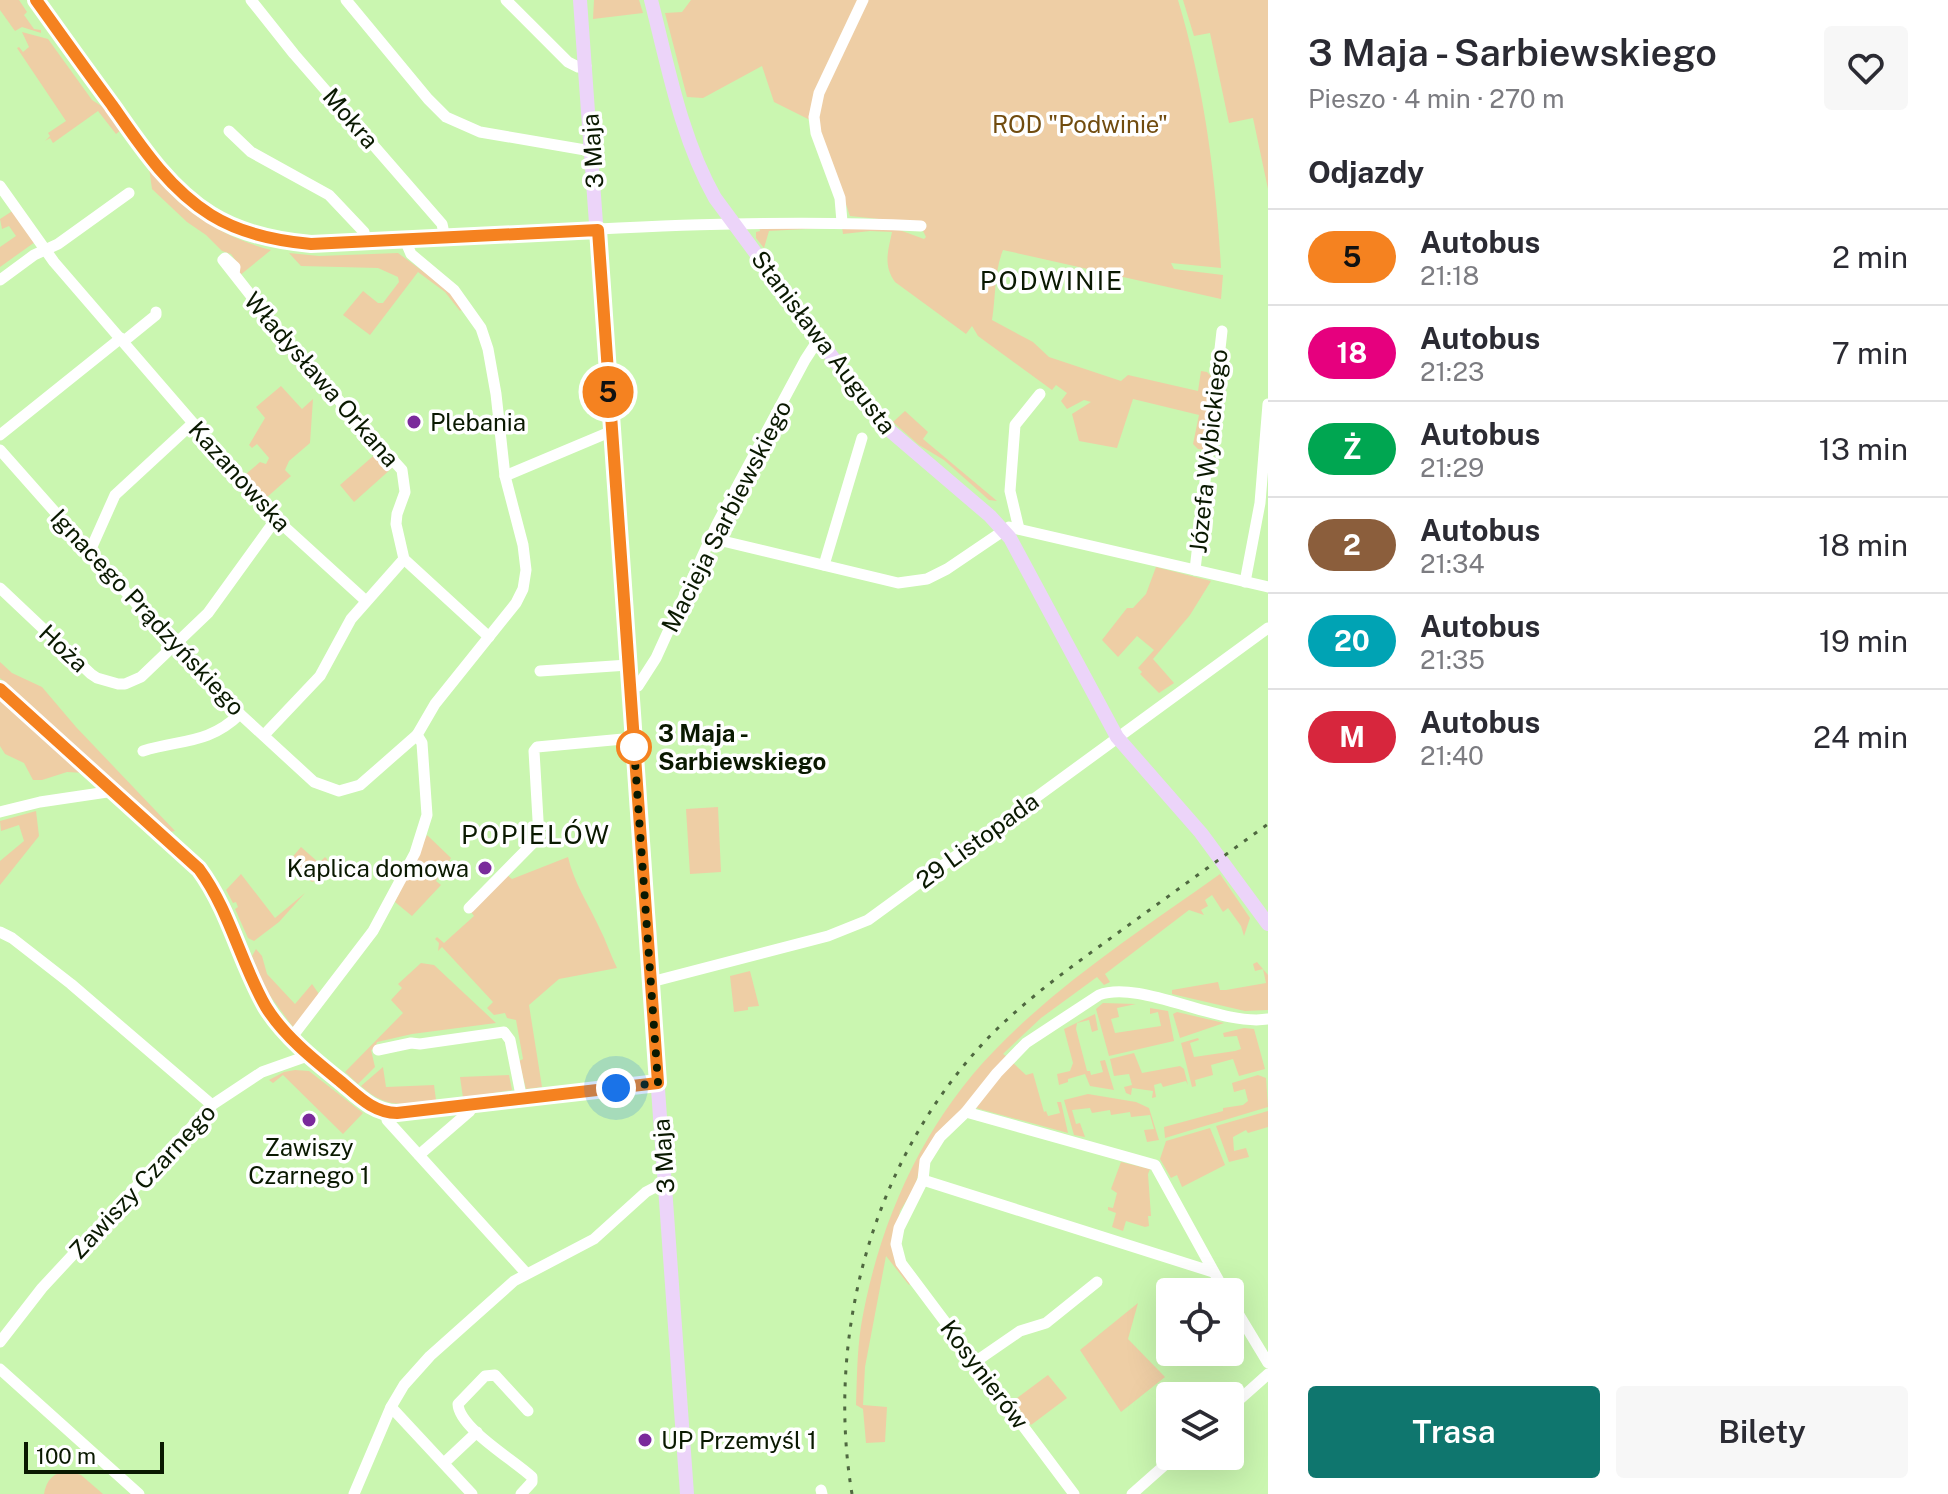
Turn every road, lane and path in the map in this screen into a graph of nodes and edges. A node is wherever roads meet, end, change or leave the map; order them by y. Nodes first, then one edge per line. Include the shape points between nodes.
1 (36, 0) edge
2 (251, 0) edge
3 (346, 0) edge
4 (506, 0) edge
5 (651, 0) edge
6 (863, 0) edge
7 (579, 1) edge
8 (586, 66) junction
9 (229, 131) dead end
10 (591, 151) junction
11 (0, 186) edge
12 (129, 193) dead end
13 (842, 222) junction
14 (734, 224) junction
15 (921, 226) dead end
16 (598, 230) junction
17 (445, 238) junction
18 (405, 240) junction
19 (366, 242) junction
20 (44, 250) junction
21 (234, 274) dead end
22 (0, 280) edge
23 (156, 312) dead end
24 (1222, 331) dead end
25 (122, 340) junction
26 (818, 340) junction
27 (1040, 394) dead end
28 (1268, 404) edge
29 (193, 423) junction
30 (612, 431) junction
31 (0, 435) edge
32 (862, 438) dead end
33 (0, 450) edge
34 (505, 476) junction
35 (276, 519) junction
36 (1003, 529) junction
37 (1019, 529) junction
38 (1032, 533) junction
39 (710, 538) junction
40 (90, 551) junction
41 (1019, 553) junction
42 (404, 559) junction
43 (824, 565) junction
44 (1195, 570) junction
45 (1245, 582) junction
46 (1268, 587) edge
47 (0, 588) edge
48 (366, 601) junction
49 (1268, 628) edge
50 (489, 637) junction
51 (174, 646) junction
52 (628, 665) junction
53 (540, 671) dead end
54 (630, 687) junction
55 (0, 689) edge
56 (240, 714) junction
57 (265, 734) junction
58 (417, 735) junction
59 (1117, 737) junction
60 (634, 738) junction
61 (143, 751) dead end
62 (114, 791) junction
63 (0, 812) edge
64 (469, 908) dead end
65 (1268, 924) edge
66 (0, 932) edge
67 (651, 982) junction
68 (1268, 1019) edge
69 (292, 1037) junction
70 (378, 1050) dead end
71 (310, 1055) junction
72 (658, 1083) junction
73 (522, 1100) junction
74 (212, 1105) junction
75 (470, 1106) junction
76 (966, 1112) junction
77 (386, 1113) junction
78 (419, 1155) junction
79 (923, 1180) junction
80 (665, 1182) junction
81 (1213, 1272) junction
82 (526, 1273) junction
83 (1217, 1278) edge
84 (1097, 1282) dead end
85 (1244, 1323) edge
86 (0, 1341) edge
87 (975, 1362) junction
88 (1268, 1363) edge
89 (0, 1369) edge
90 (1268, 1374) edge
91 (1244, 1395) edge
92 (391, 1407) junction
93 (528, 1411) dead end
94 (477, 1432) junction
95 (444, 1463) junction
96 (1159, 1470) edge
97 (139, 1494) edge
98 (354, 1494) edge
99 (472, 1494) edge
100 (521, 1494) edge
101 (687, 1494) edge
102 (1074, 1494) edge
103 (1132, 1494) edge

1 - 19 street via 142,148 197,205 232,225 285,241
2 - 17 street, Mokra via 442,224
3 - 10 street via 446,117 480,132
4 - 8 street via 568,62
5 - 14 main road, Stanisława Augusta via 696,159
6 - 13 street via 819,93 814,117 840,198
7 - 8 main road, 3 Maja
8 - 10 main road, 3 Maja
9 - 19 street via 251,152 329,195 364,232
10 - 16 main road, 3 Maja
11 - 20 street, Kazanowska
12 - 20 street
13 - 14 street
13 - 15 street
14 - 16 street
14 - 26 main road, Stanisława Augusta
16 - 17 street
16 - 30 main road, 3 Maja
17 - 18 street
18 - 19 street
18 - 34 street, Ignacego Prądzyńskiego via 411,254 454,290 481,328 496,394
20 - 22 street
20 - 25 street, Kazanowska
21 - 42 street, Władysława Orkana via 296,353 402,470 405,492 396,524
23 - 25 street
24 - 44 street, Józefa Wybickiego
25 - 29 street, Kazanowska
25 - 31 street
26 - 36 main road, Stanisława Augusta via 881,423
26 - 39 street, Macieja Sarbiewskiego
27 - 37 street via 1015,425 1010,491
28 - 45 street via 1260,503
29 - 35 street, Kazanowska
29 - 40 street via 115,495
30 - 34 street
30 - 52 main road, 3 Maja
32 - 43 street
33 - 40 street, Ignacego Prądzyńskiego
34 - 50 street, Ignacego Prądzyńskiego via 523,545 525,580 521,596
35 - 48 street, Kazanowska
35 - 51 street, Hoża via 208,613
36 - 37 street
36 - 41 main road, Stanisława Augusta
36 - 43 street via 947,569 914,582
37 - 38 street
38 - 41 street via 1019,541
38 - 44 street
39 - 43 street
39 - 54 street, Macieja Sarbiewskiego via 656,658 638,686
40 - 51 street, Ignacego Prądzyńskiego
41 - 59 main road, Stanisława Augusta
42 - 48 street
42 - 50 street
44 - 45 street
45 - 46 street
47 - 51 street, Hoża via 83,667 105,681 132,682
48 - 57 street via 320,676
49 - 59 street, 29 Listopada
50 - 58 street, Ignacego Prądzyńskiego
51 - 56 street, Ignacego Prądzyńskiego
52 - 53 street
52 - 54 main road, 3 Maja
54 - 60 main road, 3 Maja
55 - 62 street
56 - 57 street, Ignacego Prądzyńskiego
56 - 61 street via 199,739
57 - 58 street, Ignacego Prądzyńskiego via 314,782 339,791 360,785
58 - 69 street via 427,809 415,853 373,931
59 - 65 main road, Stanisława Augusta via 1201,833
59 - 67 street, 29 Listopada via 860,925
60 - 64 street via 537,747 539,837
60 - 67 main road, 3 Maja
62 - 63 street
62 - 69 street via 208,882 255,987
66 - 74 street via 71,984
67 - 72 main road, 3 Maja
68 - 76 street via 1243,1020 1118,992 1099,995 1026,1043
69 - 71 street
70 - 73 street via 504,1032
71 - 74 street, Zawiszy Czarnego via 262,1072
71 - 77 street
72 - 73 street
72 - 80 main road, 3 Maja
73 - 75 street
74 - 86 street, Zawiszy Czarnego via 42,1288
75 - 77 street
75 - 78 street
76 - 79 street via 931,1149
76 - 81 street via 1155,1165
77 - 78 street
78 - 82 street
79 - 81 street
79 - 87 street, Kosynierów via 899,1228 897,1254
80 - 82 street via 646,1192 594,1239
80 - 101 main road, 3 Maja
81 - 83 street
82 - 92 street via 430,1356
84 - 87 street via 1046,1323 1020,1331
85 - 88 street
87 - 102 street, Kosynierów
89 - 97 street
90 - 91 street
92 - 95 street
92 - 98 street
93 - 94 street via 495,1375 485,1376 458,1404 460,1415
94 - 95 street
94 - 100 street via 532,1477
95 - 99 street
96 - 103 street

